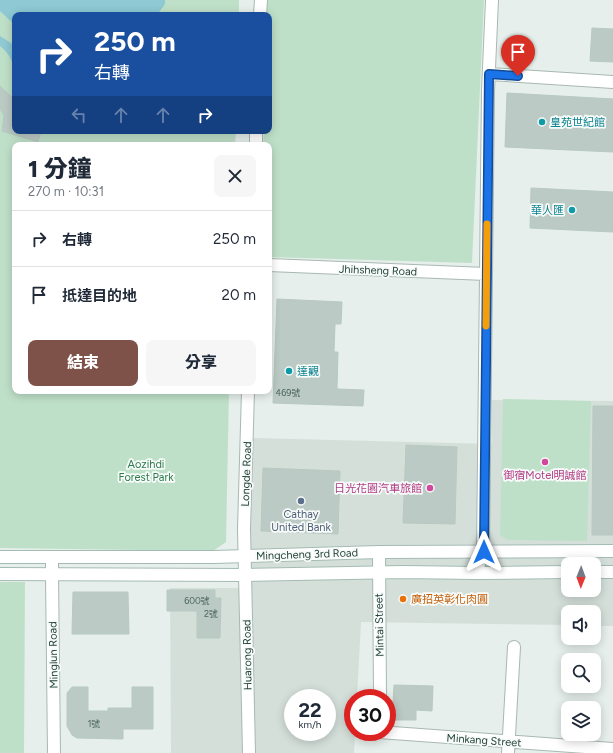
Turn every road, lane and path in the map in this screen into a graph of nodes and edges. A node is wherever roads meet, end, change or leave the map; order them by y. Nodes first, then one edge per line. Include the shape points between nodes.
1 (261, 0) edge
2 (492, 0) edge
3 (260, 12) edge
4 (489, 74) junction
5 (613, 82) edge
6 (272, 266) edge
7 (486, 274) junction
8 (248, 394) edge
9 (613, 551) edge
10 (379, 552) junction
11 (484, 552) junction
12 (0, 557) edge
13 (244, 557) junction
14 (52, 558) junction
15 (379, 572) junction
16 (561, 572) edge
17 (601, 572) edge
18 (613, 572) edge
19 (476, 573) junction
20 (0, 574) edge
21 (52, 574) junction
22 (245, 575) junction
23 (514, 648) dead end
24 (380, 689) edge
25 (396, 734) edge
26 (509, 747) edge
27 (613, 749) edge
28 (54, 753) edge
29 (249, 753) edge

1 - 3 street
2 - 4 street
4 - 5 street
4 - 7 street
6 - 7 street, Jhihsheng Road
7 - 11 street
8 - 13 street, Longde Road
9 - 11 street, Mingcheng 3rd Road
10 - 11 street, Mingcheng 3rd Road
10 - 13 street, Mingcheng 3rd Road
10 - 15 street, Mintai Street
11 - 19 street
12 - 14 street, Mingcheng 3rd Road
13 - 14 street, Mingcheng 3rd Road
13 - 22 street, Huarong Road
14 - 21 street, Minglun Road
15 - 19 street, Mingcheng 3rd Road
15 - 22 street, Mingcheng 3rd Road
15 - 24 street, Mintai Street
16 - 19 street, Mingcheng 3rd Road
17 - 18 street
20 - 21 street, Mingcheng 3rd Road
21 - 22 street, Mingcheng 3rd Road
21 - 28 street, Minglun Road
22 - 29 street, Huarong Road
23 - 26 street
25 - 26 street, Minkang Street
26 - 27 street, Minkang Street

